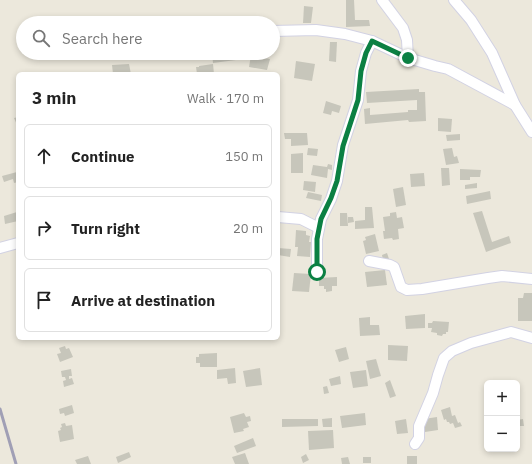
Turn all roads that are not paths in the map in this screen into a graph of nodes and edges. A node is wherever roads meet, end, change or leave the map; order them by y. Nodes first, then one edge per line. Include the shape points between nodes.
1 (382, 0) edge
2 (454, 0) edge
3 (280, 31) edge
4 (372, 41) junction
5 (408, 58) junction
6 (515, 105) junction
7 (532, 132) edge
8 (280, 217) edge
9 (319, 228) junction
10 (16, 244) edge
11 (0, 248) edge
12 (369, 261) dead end
13 (317, 272) dead end
14 (532, 279) edge
15 (532, 338) edge
16 (415, 444) dead end

1 - 5 street via 403,28
2 - 6 street via 471,20 492,53
3 - 4 street via 316,30
4 - 5 street
4 - 9 street via 361,71 358,100 343,146 337,181
5 - 6 street via 448,69
6 - 7 street
8 - 9 street via 301,219
9 - 13 street
10 - 11 street
12 - 14 street via 394,267 401,287 407,290 502,276
15 - 16 street via 511,332 470,343 452,351 444,358

